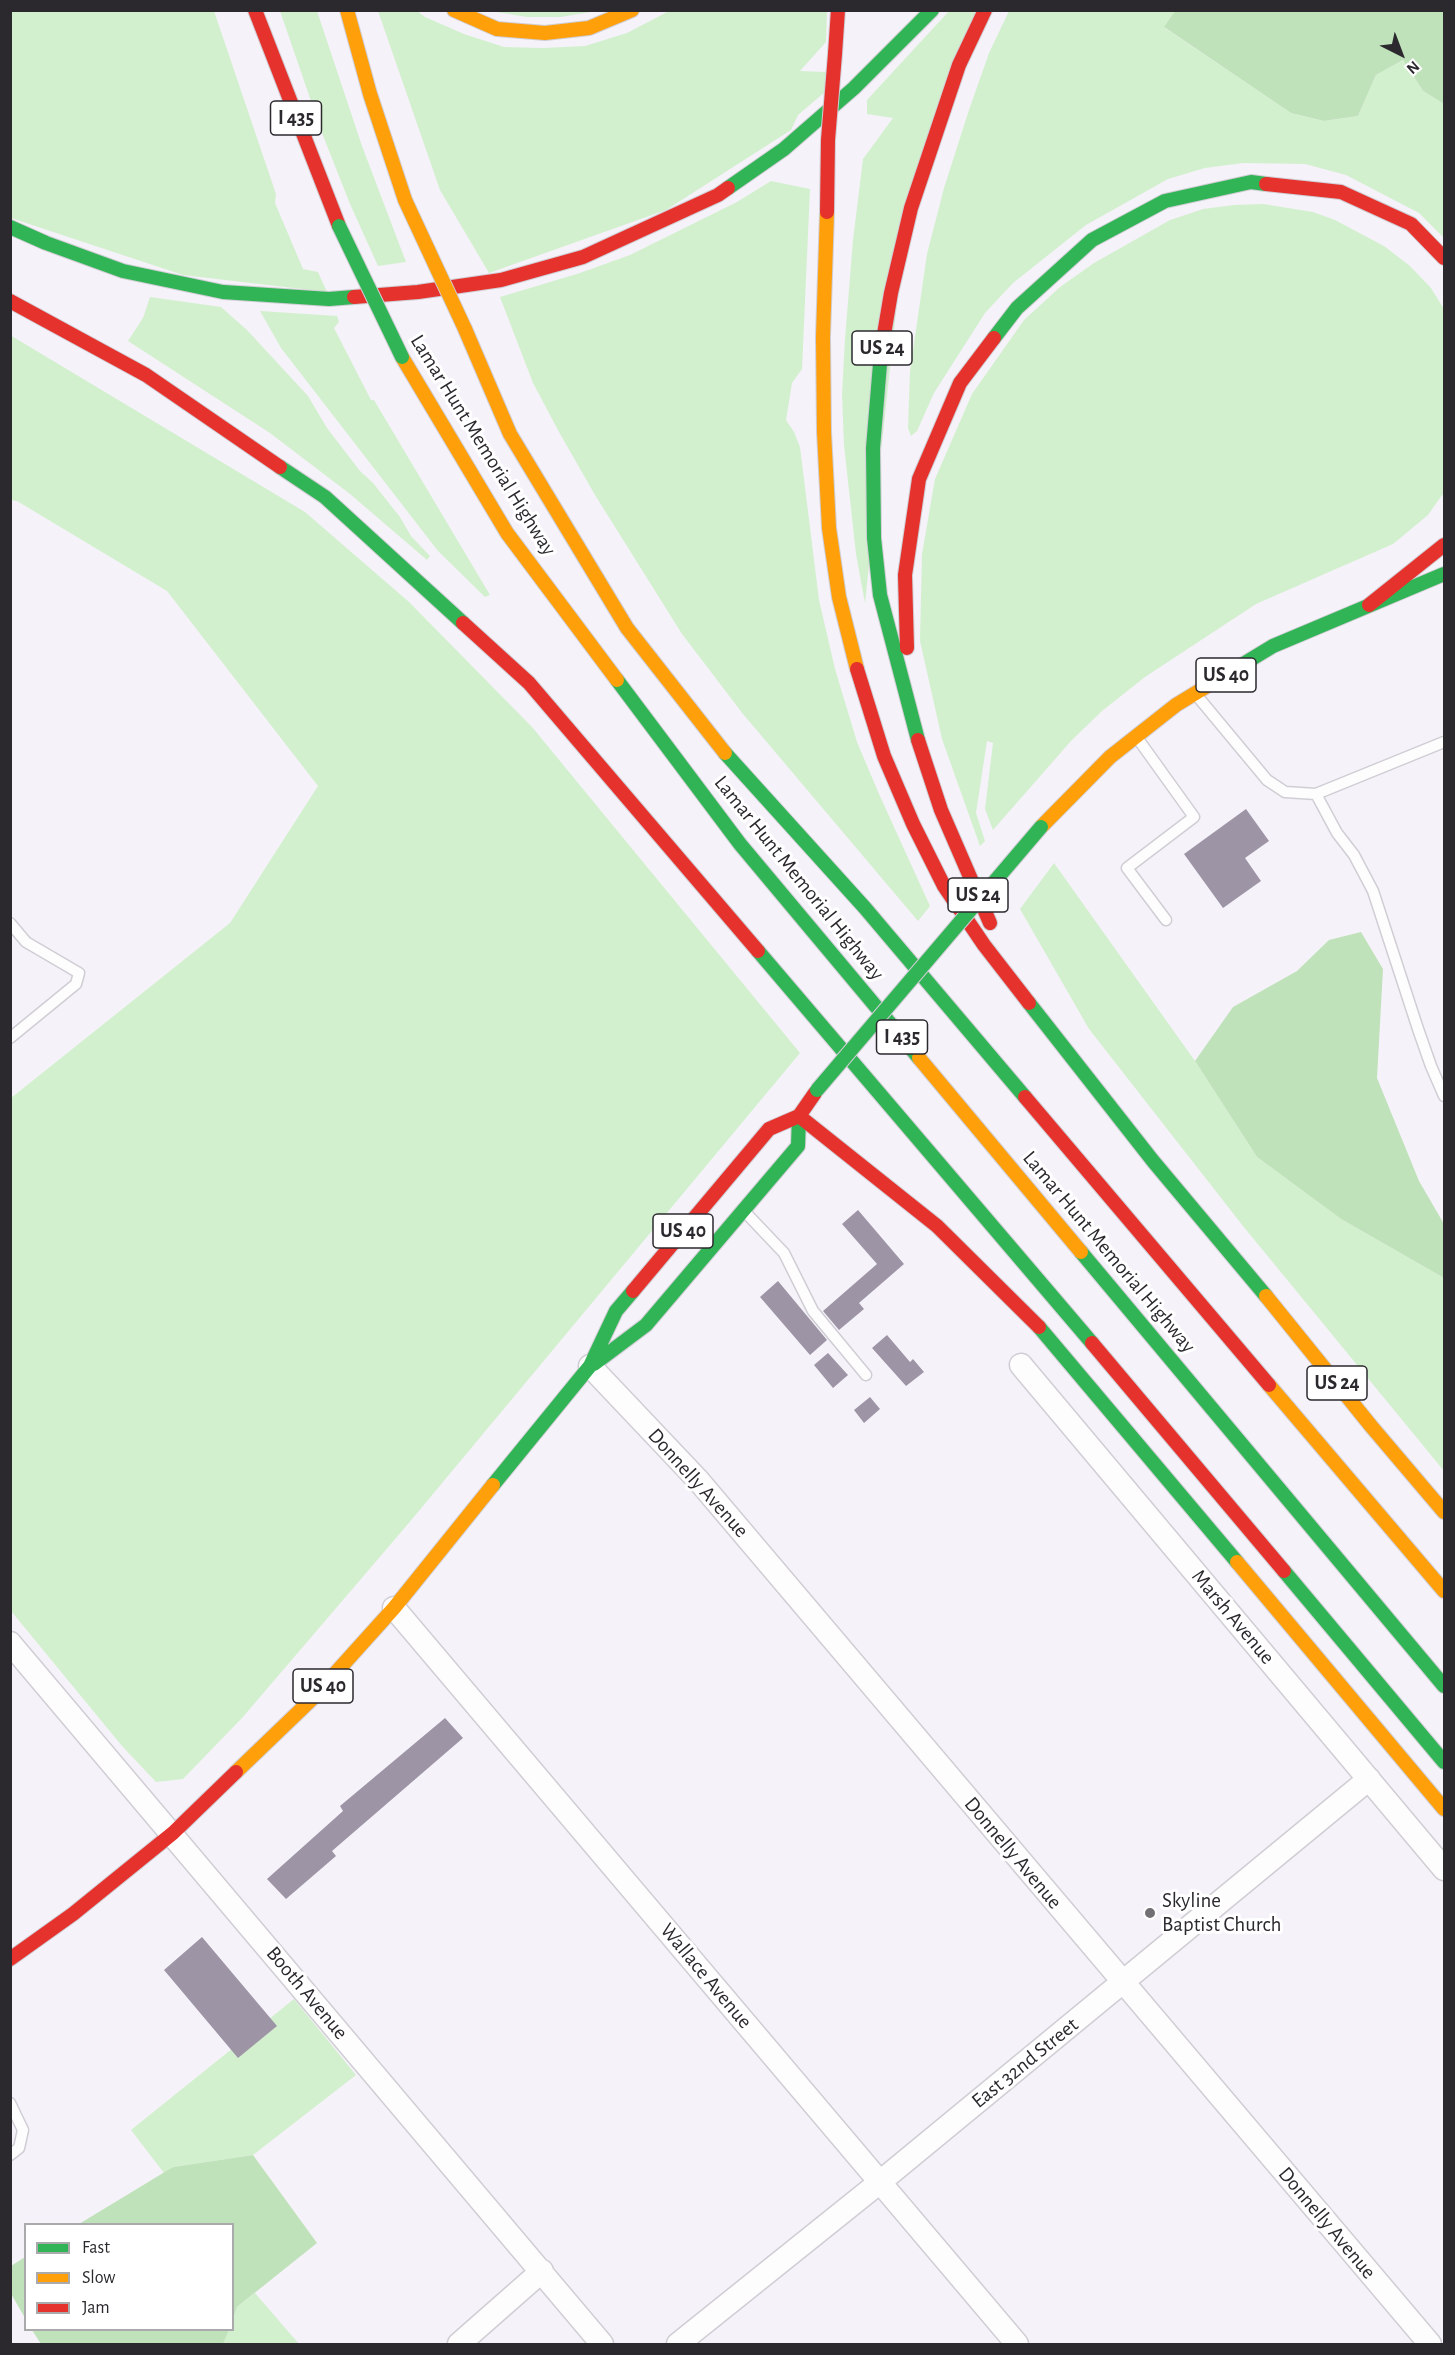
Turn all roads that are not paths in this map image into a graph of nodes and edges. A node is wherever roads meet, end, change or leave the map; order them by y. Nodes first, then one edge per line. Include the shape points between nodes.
1 (255, 10) edge
2 (347, 10) edge
3 (454, 10) edge
4 (632, 10) edge
5 (838, 10) edge
6 (932, 10) edge
7 (985, 10) edge
8 (10, 227) edge
9 (1444, 258) edge
10 (10, 301) edge
11 (1444, 545) edge
12 (1444, 574) edge
13 (1369, 604) junction
14 (1195, 694) junction
15 (908, 698) junction
16 (1136, 737) junction
17 (1444, 741) edge
18 (1316, 794) junction
19 (1166, 920) dead end
20 (10, 923) edge
21 (10, 1038) edge
22 (1085, 1075) junction
23 (1444, 1096) edge
24 (799, 1116) junction
25 (743, 1210) junction
26 (1021, 1365) dead end
27 (590, 1366) junction
28 (866, 1375) dead end
29 (1444, 1512) edge
30 (1444, 1591) edge
31 (394, 1608) junction
32 (10, 1643) edge
33 (1444, 1686) edge
34 (1444, 1762) edge
35 (1369, 1779) junction
36 (1444, 1809) edge
37 (173, 1833) junction
38 (1444, 1869) edge
39 (10, 1959) edge
40 (1123, 1983) junction
41 (10, 2103) edge
42 (10, 2155) edge
43 (880, 2182) junction
44 (542, 2271) junction
45 (459, 2344) edge
46 (602, 2344) edge
47 (678, 2344) edge
48 (1017, 2344) edge
49 (1430, 2344) edge

1 - 33 main road, Lamar Hunt Memorial Highway / I 435, bridge via 339,226 402,357 507,533 740,844
2 - 30 main road, Lamar Hunt Memorial Highway / I 435, bridge via 405,200 510,434 627,628 718,746 865,908
3 - 4 main road via 497,29 544,33 589,28
5 - 22 main road, bridge via 828,140 823,349 829,528 839,597 884,756 944,886 984,945
6 - 8 main road via 854,88 784,149 718,195 583,257 501,280 329,299 223,292 123,271
7 - 15 main road, US 24 via 959,65 911,208 880,361 873,448 874,538 880,595
9 - 15 main road via 1411,224 1341,192 1251,182 1165,201 1092,240 1017,308 960,383 919,479 905,575
10 - 34 main road via 146,375 325,497 529,683 990,1221
11 - 13 main road
12 - 13 main road, US 40
13 - 14 main road, US 40 via 1273,646
14 - 16 main road, US 40
14 - 18 lane via 1267,780 1285,792
15 - 22 main road, US 24 via 941,810 1002,945
16 - 19 lane via 1194,817 1127,868
16 - 24 main road, US 40, bridge via 1110,757 1041,827
17 - 18 lane
18 - 23 lane via 1373,891
20 - 21 lane via 26,942 78,973 76,984
22 - 29 main road, US 24
24 - 25 main road, US 40 via 798,1146
24 - 27 main road, US 40 via 769,1130 623,1302
24 - 36 main road via 937,1226 1042,1331
25 - 27 main road, US 40 via 646,1325
25 - 28 lane via 784,1253 813,1311
26 - 35 street, Marsh Avenue
27 - 31 main road, US 40
27 - 40 street, Donnelly Avenue via 698,1480
31 - 37 main road, US 40 via 312,1698
31 - 43 street, Wallace Avenue
32 - 37 street, Booth Avenue
35 - 38 street, Marsh Avenue
35 - 40 street, East 32nd Street
37 - 39 main road, US 40
37 - 44 street, Booth Avenue
40 - 43 street, East 32nd Street
40 - 49 street, Donnelly Avenue
41 - 42 lane via 23,2130 19,2148
43 - 47 street, East 32nd Street
43 - 48 street, Wallace Avenue
44 - 45 street
44 - 46 street, Booth Avenue

